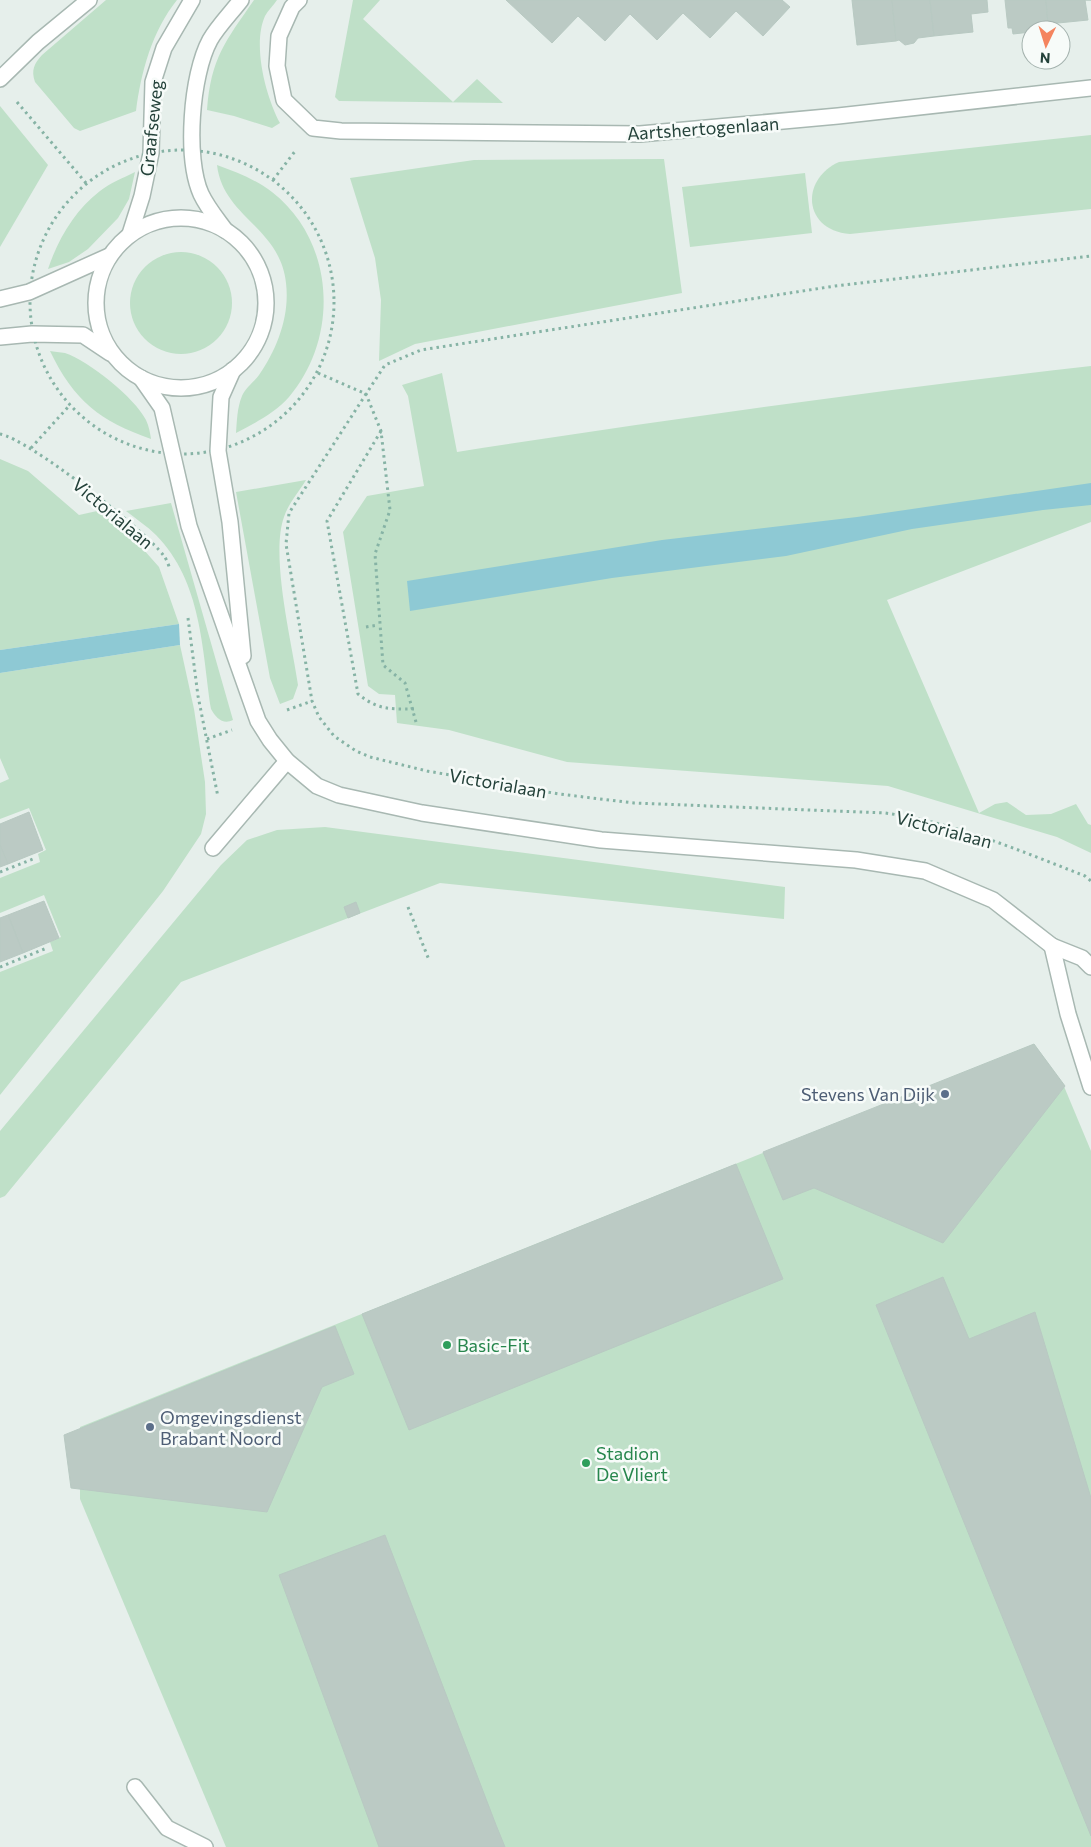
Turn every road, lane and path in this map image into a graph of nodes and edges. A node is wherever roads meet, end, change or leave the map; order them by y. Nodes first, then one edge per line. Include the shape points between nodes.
1 (89, 0) edge
2 (192, 0) edge
3 (241, 0) edge
4 (299, 0) edge
5 (0, 79) edge
6 (1091, 88) edge
7 (12, 97) dead end
8 (313, 128) junction
9 (86, 183) dead end
10 (225, 230) junction
11 (130, 234) junction
12 (109, 256) junction
13 (1091, 256) edge
14 (0, 298) edge
15 (0, 336) edge
16 (114, 355) junction
17 (233, 370) junction
18 (318, 373) junction
19 (141, 378) junction
20 (366, 394) junction
21 (381, 431) junction
22 (0, 434) edge
23 (31, 448) junction
24 (218, 451) junction
25 (174, 454) junction
26 (172, 574) dead end
27 (188, 617) dead end
28 (378, 625) junction
29 (366, 627) dead end
30 (245, 680) junction
31 (414, 709) junction
32 (416, 722) dead end
33 (287, 761) junction
34 (213, 848) joint
35 (33, 859) dead end
36 (0, 872) edge
37 (1091, 881) edge
38 (408, 907) dead end
39 (1052, 946) junction
40 (48, 948) dead end
41 (429, 960) dead end
42 (0, 967) edge
43 (1091, 967) edge
44 (1091, 1087) edge
45 (135, 1787) dead end
46 (205, 1847) edge

1 - 5 street
2 - 11 street, Graafseweg via 164,48 153,82 150,153 142,196
3 - 10 street via 211,39 194,88 192,150 201,194
4 - 8 street via 292,7 280,36 277,66 284,100
6 - 8 street, Aartshertogenlaan via 640,134
7 - 9 path
8 - 18 path via 273,180 304,210 325,248 334,289 332,332
10 - 11 street via 202,220 177,217 152,223
10 - 17 street via 238,240 258,266 266,298 262,330 255,345
11 - 12 street
12 - 14 street via 29,292
12 - 16 street via 98,280 95,307 101,333
13 - 20 path via 835,286 421,350 386,364
15 - 16 street via 83,335
16 - 19 street
17 - 19 street via 212,382 188,388 164,386
17 - 24 street via 221,397
18 - 20 path
18 - 24 path via 300,400 276,423 249,440
19 - 25 street via 162,408
20 - 21 path
20 - 37 path, Victorialaan via 289,512 286,544 312,701 327,730 344,744 370,757 427,771 559,794 634,803 911,816 1013,848
21 - 28 path via 390,510 375,554
21 - 31 path via 327,521 358,694 378,707
22 - 23 path, Victorialaan
23 - 25 path via 69,406 95,428 133,448
23 - 26 path, Victorialaan via 118,512 165,557
24 - 25 path
24 - 30 street via 230,522
25 - 30 street via 189,526
27 - 34 path via 198,696 218,794
28 - 29 path
28 - 31 path via 382,665 405,683
30 - 33 street via 258,721
31 - 32 path
33 - 34 street
33 - 39 street via 317,786 339,795 422,813 601,840 856,860 924,871 993,900
35 - 36 path
38 - 41 path
39 - 43 street via 1082,958
39 - 44 street via 1068,1014
40 - 42 path
45 - 46 street via 167,1828

